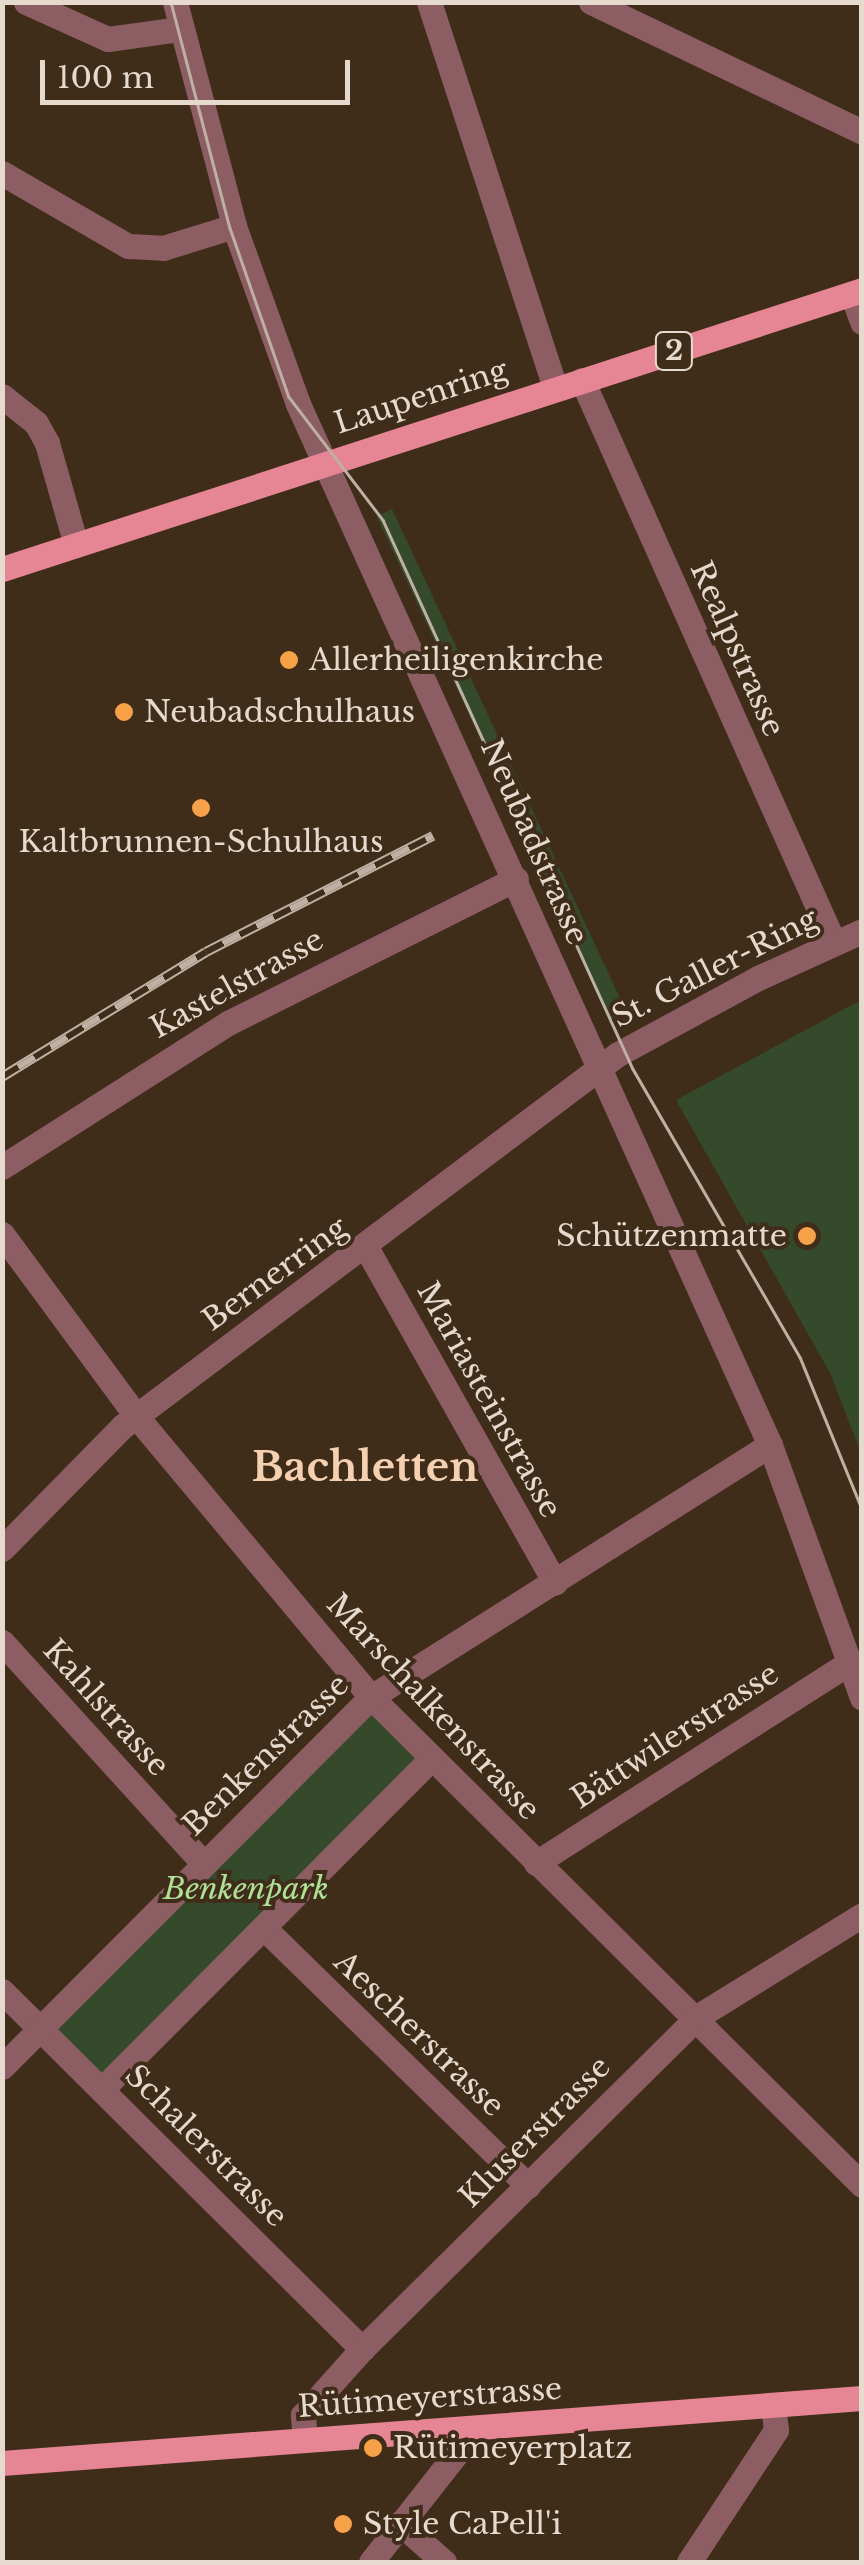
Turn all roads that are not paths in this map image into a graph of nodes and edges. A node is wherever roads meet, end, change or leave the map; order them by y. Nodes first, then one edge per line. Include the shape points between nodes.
1 (26, 2) edge
2 (175, 2) edge
3 (428, 2) edge
4 (600, 4) edge
5 (180, 29) junction
6 (862, 132) edge
7 (2, 173) edge
8 (234, 226) junction
9 (857, 292) edge
10 (862, 322) edge
11 (582, 380) junction
12 (554, 388) junction
13 (2, 396) edge
14 (324, 463) junction
15 (76, 545) junction
16 (2, 569) edge
17 (516, 879) junction
18 (862, 931) edge
19 (834, 943) junction
20 (600, 1067) junction
21 (2, 1166) edge
22 (2, 1234) edge
23 (367, 1248) junction
24 (136, 1416) junction
25 (770, 1446) junction
26 (2, 1550) edge
27 (555, 1583) junction
28 (2, 1642) edge
29 (849, 1663) junction
30 (370, 1697) junction
31 (862, 1698) edge
32 (432, 1758) junction
33 (202, 1862) junction
34 (536, 1863) junction
35 (862, 1916) edge
36 (264, 1928) junction
37 (2, 1991) edge
38 (697, 2017) junction
39 (40, 2029) junction
40 (2, 2067) edge
41 (103, 2088) junction
42 (862, 2185) edge
43 (528, 2186) junction
44 (362, 2349) junction
45 (862, 2398) edge
46 (774, 2405) junction
47 (458, 2429) junction
48 (305, 2440) junction
49 (2, 2463) edge
50 (400, 2523) junction
51 (371, 2562) edge
52 (444, 2562) edge
53 (689, 2562) edge

1 - 5 street via 108,39
2 - 5 street, Neubadstrasse
3 - 12 street
4 - 6 street
5 - 8 street, Neubadstrasse
7 - 8 street via 128,246 163,248
8 - 14 street, Neubadstrasse
9 - 10 street
9 - 11 main road, Laupenring / 2
11 - 12 main road, Laupenring / 2
11 - 19 street, Realpstrasse
12 - 14 main road, Laupenring / 2
13 - 15 street via 36,423 47,443
14 - 15 main road, Laupenring / 2
14 - 17 street, Neubadstrasse
15 - 16 main road, Laupenring / 2
17 - 20 street, Neubadstrasse
17 - 21 street, Kastelstrasse via 228,1023
18 - 19 street, St. Galler-Ring
19 - 20 street, St. Galler-Ring
20 - 23 street, Bernerring
20 - 25 street, Neubadstrasse
22 - 24 street, Marschalkenstrasse
23 - 24 street, Bernerring
23 - 27 street, Mariasteinstrasse
24 - 26 street, Bernerring
24 - 30 street, Marschalkenstrasse
25 - 27 street, Benkenstrasse
25 - 29 street, Neubadstrasse
27 - 30 street, Benkenstrasse
28 - 33 street, Kahlstrasse
29 - 31 street, Neubadstrasse
29 - 34 street, Bättwilerstrasse
30 - 32 street, Marschalkenstrasse
30 - 33 street, Benkenstrasse
32 - 34 street, Marschalkenstrasse
32 - 36 street
33 - 39 street, Benkenstrasse
34 - 38 street, Marschalkenstrasse
35 - 38 street, Kluserstrasse
36 - 41 street
36 - 43 street, Aescherstrasse
37 - 39 street, Schalerstrasse
38 - 42 street, Marschalkenstrasse
38 - 43 street, Kluserstrasse
39 - 40 street, Benkenstrasse
39 - 41 street, Schalerstrasse
41 - 44 street, Schalerstrasse
43 - 44 street, Kluserstrasse
44 - 48 street, Kluserstrasse via 303,2415
45 - 46 main road, Rütimeyerstrasse
46 - 47 main road, Rütimeyerstrasse
46 - 53 street via 776,2430
47 - 48 main road, Rütimeyerstrasse
47 - 50 street via 456,2454
48 - 49 main road, Rütimeyerstrasse
50 - 51 street
50 - 52 street

